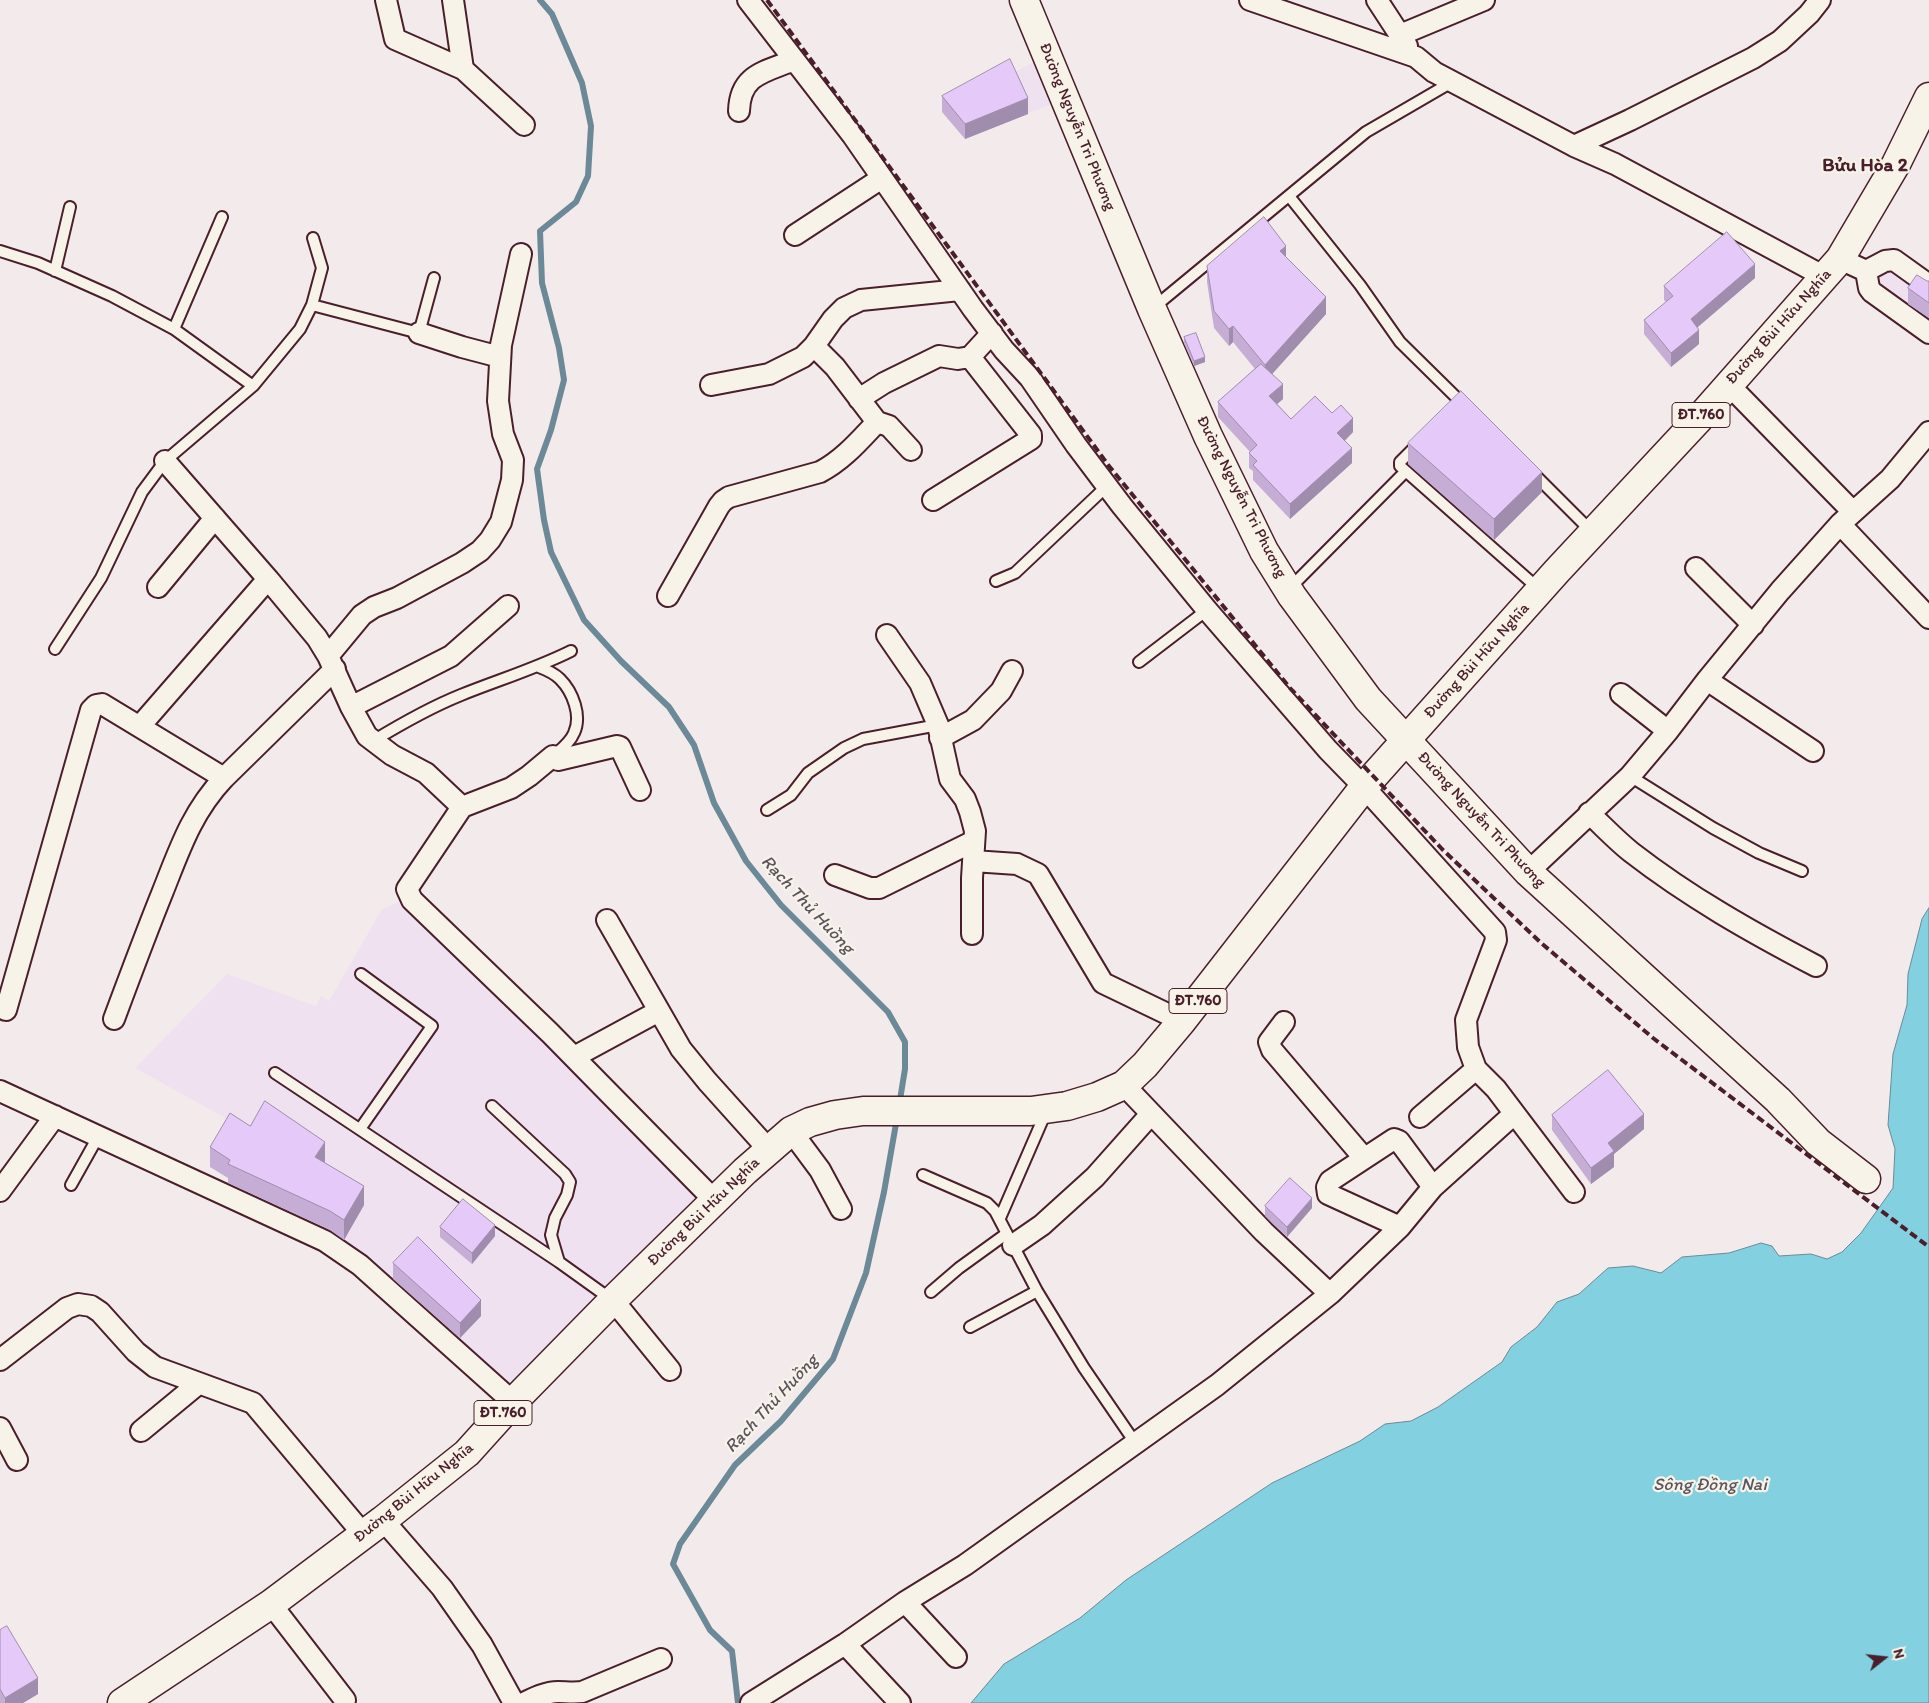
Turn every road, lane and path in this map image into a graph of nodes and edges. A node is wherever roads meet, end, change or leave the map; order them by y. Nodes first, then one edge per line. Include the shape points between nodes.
1 (386, 0) edge
2 (453, 0) edge
3 (748, 0) edge
4 (1024, 0) edge
5 (1250, 0) edge
6 (1377, 0) edge
7 (1484, 0) edge
8 (1820, 0) edge
9 (1400, 35) junction
10 (1416, 58) junction
11 (794, 60) junction
12 (464, 69) junction
13 (1452, 82) junction
14 (1929, 97) edge
15 (738, 111) dead end
16 (524, 125) dead end
17 (1574, 146) junction
18 (882, 178) junction
19 (1288, 196) junction
20 (70, 207) dead end
21 (222, 217) dead end
22 (796, 235) dead end
23 (313, 238) dead end
24 (0, 251) edge
25 (522, 254) dead end
26 (1832, 268) junction
27 (55, 271) junction
28 (1866, 271) junction
29 (434, 278) dead end
30 (1929, 285) edge
31 (960, 290) junction
32 (312, 304) junction
33 (1152, 309) junction
34 (174, 329) junction
35 (419, 333) junction
36 (992, 333) junction
37 (1929, 333) edge
38 (814, 346) junction
39 (500, 357) junction
40 (970, 357) junction
41 (1728, 384) junction
42 (711, 385) dead end
43 (253, 386) junction
44 (859, 399) junction
45 (1475, 416) edge
46 (877, 422) junction
47 (1929, 432) edge
48 (1427, 435) edge
49 (911, 450) dead end
50 (165, 461) junction
51 (1524, 464) edge
52 (1406, 472) junction
53 (1107, 486) junction
54 (933, 500) dead end
55 (215, 518) junction
56 (1847, 518) junction
57 (1593, 534) junction
58 (1696, 568) dead end
59 (268, 578) junction
60 (996, 581) dead end
61 (158, 587) dead end
62 (1288, 590) junction
63 (1540, 590) junction
64 (668, 596) dead end
65 (508, 606) dead end
66 (1207, 610) junction
67 (1929, 618) edge
68 (1754, 624) junction
69 (887, 635) dead end
70 (55, 649) dead end
71 (571, 651) dead end
72 (1139, 662) dead end
73 (332, 663) junction
74 (540, 666) junction
75 (1012, 671) dead end
76 (1707, 680) junction
77 (1621, 694) dead end
78 (351, 707) junction
79 (140, 726) junction
80 (939, 731) junction
81 (1668, 731) junction
82 (372, 741) junction
83 (1406, 741) junction
84 (1813, 751) dead end
85 (552, 756) junction
86 (1630, 776) junction
87 (224, 778) junction
88 (1364, 787) junction
89 (640, 790) dead end
90 (462, 807) junction
91 (767, 810) dead end
92 (1589, 813) junction
93 (974, 841) junction
94 (973, 861) junction
95 (1802, 871) dead end
96 (1528, 872) junction
97 (835, 875) dead end
98 (607, 920) dead end
99 (972, 934) dead end
100 (1816, 966) dead end
101 (361, 974) dead end
102 (6, 1010) dead end
103 (659, 1011) junction
104 (114, 1019) dead end
105 (1182, 1021) junction
106 (1284, 1022) dead end
107 (574, 1057) junction
108 (1476, 1070) junction
109 (275, 1073) dead end
110 (1124, 1086) junction
111 (0, 1091) edge
112 (492, 1106) dead end
113 (1047, 1109) junction
114 (1151, 1114) junction
115 (1514, 1114) junction
116 (55, 1116) junction
117 (1420, 1117) dead end
118 (360, 1130) junction
119 (791, 1131) junction
120 (99, 1135) junction
121 (770, 1150) junction
122 (1364, 1158) junction
123 (1870, 1174) dead end
124 (923, 1175) dead end
125 (71, 1185) dead end
126 (1433, 1187) junction
127 (0, 1191) edge
128 (1574, 1192) dead end
129 (715, 1202) junction
130 (840, 1209) dead end
131 (1000, 1218) junction
132 (1400, 1227) junction
133 (1010, 1239) junction
134 (559, 1262) junction
135 (1037, 1291) junction
136 (931, 1292) dead end
137 (1330, 1294) junction
138 (613, 1300) junction
139 (970, 1327) dead end
140 (0, 1360) edge
141 (670, 1370) dead end
142 (198, 1384) junction
143 (513, 1402) junction
144 (0, 1428) edge
145 (141, 1432) dead end
146 (1136, 1444) junction
147 (17, 1460) dead end
148 (374, 1528) junction
149 (905, 1602) junction
150 (272, 1604) junction
151 (845, 1644) junction
152 (956, 1657) dead end
153 (661, 1659) dead end
154 (759, 1698) edge
155 (345, 1700) dead end
156 (122, 1703) edge
157 (514, 1703) edge
158 (524, 1703) edge
159 (900, 1703) edge

1 - 12 street via 393,36 397,41
2 - 12 street
3 - 11 street
4 - 33 main road, Đường Nguyễn Tri Phương
5 - 10 street
6 - 9 street
7 - 9 street
8 - 17 street via 1780,41 1753,58
9 - 10 street
10 - 13 street
11 - 15 street via 751,78 739,97
11 - 18 street
12 - 16 street
13 - 17 street
13 - 19 lane via 1366,132
14 - 26 main road, Đường Bùi Hữu Nghĩa / ĐT.760 via 1896,164
17 - 26 street
18 - 22 street
18 - 31 street
19 - 33 lane
19 - 45 lane via 1360,285 1400,342 1457,405
20 - 27 lane
21 - 34 lane
23 - 32 lane via 322,268
24 - 27 lane
25 - 39 street
26 - 28 street
26 - 41 main road, Đường Bùi Hữu Nghĩa / ĐT.760
27 - 34 lane via 112,296
28 - 30 street via 1894,260
28 - 37 street via 1872,292
29 - 35 lane
31 - 36 street
31 - 38 street via 861,300 844,308
32 - 35 lane
32 - 43 lane via 300,329
33 - 62 main road, Đường Nguyễn Tri Phương via 1230,482 1264,551
34 - 43 lane
35 - 39 street
36 - 40 street
36 - 53 street via 1030,378
38 - 42 street via 803,357 769,374
38 - 44 street
39 - 73 street via 498,401 503,434 513,460 512,480 501,522 490,540 474,555 362,615
40 - 44 street via 958,360 939,356 884,382
40 - 54 street via 1031,439
41 - 56 street
41 - 57 main road, Đường Bùi Hữu Nghĩa / ĐT.760
43 - 50 lane
44 - 46 street
46 - 49 street via 889,426
46 - 64 street via 830,467 723,501
47 - 56 street via 1890,479
48 - 52 lane via 1400,462
50 - 55 street
50 - 70 lane via 142,492 101,578
51 - 57 lane
52 - 62 lane
52 - 63 lane
53 - 60 lane via 1015,573
53 - 66 street
55 - 59 street
55 - 61 street
56 - 67 street
56 - 68 street
57 - 63 main road, Đường Bùi Hữu Nghĩa / ĐT.760
58 - 68 street
59 - 73 street via 317,638
59 - 79 street
62 - 83 main road, Đường Nguyễn Tri Phương via 1368,699
63 - 83 main road, Đường Bùi Hữu Nghĩa / ĐT.760
65 - 78 street via 451,656
66 - 72 lane
66 - 88 street
68 - 76 street
69 - 80 street via 920,683
71 - 74 lane
73 - 78 street
73 - 87 street
74 - 82 lane via 460,696
74 - 85 lane via 560,679 578,715 574,734
75 - 80 street via 1001,691 973,720
76 - 81 street
76 - 84 street
77 - 81 street
78 - 82 street
79 - 87 street
79 - 102 street via 102,704 91,710
80 - 91 lane via 863,739 808,773 791,795
80 - 93 street via 950,779 970,812
81 - 86 street
82 - 90 street via 426,773
83 - 88 main road, Đường Bùi Hữu Nghĩa / ĐT.760
83 - 96 main road, Đường Nguyễn Tri Phương
85 - 89 street via 558,760 620,747
85 - 90 street via 511,788
86 - 92 street
86 - 95 lane via 1713,828
87 - 104 street via 207,796 182,841
88 - 105 main road, Đường Bùi Hữu Nghĩa / ĐT.760
88 - 108 street via 1495,932 1496,940 1466,1020 1468,1047
90 - 107 street via 407,889 408,894
92 - 96 street
92 - 100 street via 1629,851 1672,882 1743,928
93 - 94 street
93 - 97 street via 879,888 870,888
94 - 99 street
94 - 105 street via 1017,864 1038,874 1103,983
96 - 123 main road, Đường Nguyễn Tri Phương via 1778,1100 1826,1131
98 - 103 street
101 - 118 lane via 432,1026
103 - 107 street
103 - 121 street via 682,1049 707,1081
105 - 110 main road, Đường Bùi Hữu Nghĩa / ĐT.760
106 - 122 street via 1270,1042 1272,1050
107 - 129 street
108 - 115 street via 1496,1089
108 - 117 street
109 - 118 lane
110 - 113 main road, Đường Bùi Hữu Nghĩa / ĐT.760 via 1098,1097
110 - 114 street
111 - 116 street
112 - 134 lane via 566,1174 570,1182 567,1195 554,1218 551,1235
113 - 119 main road, Đường Bùi Hữu Nghĩa / ĐT.760 via 863,1111 835,1115
113 - 131 lane
114 - 133 street via 1095,1177 1042,1225
114 - 137 street via 1264,1232
115 - 126 street
115 - 128 street
116 - 120 street
116 - 127 street
118 - 134 lane
119 - 121 main road, Đường Bùi Hữu Nghĩa / ĐT.760
119 - 130 street via 820,1170
120 - 125 lane
120 - 143 street via 318,1237 342,1252
121 - 129 main road, Đường Bùi Hữu Nghĩa / ĐT.760
122 - 126 street via 1394,1139 1399,1141
122 - 132 street via 1330,1181 1328,1194
124 - 131 lane via 987,1203
126 - 132 street
129 - 138 main road, Đường Bùi Hữu Nghĩa / ĐT.760
131 - 133 lane
132 - 137 street
133 - 135 lane
133 - 136 lane via 958,1268
134 - 138 lane
135 - 139 lane
135 - 146 lane
137 - 146 street via 1217,1385
138 - 141 street
138 - 143 main road, Đường Bùi Hữu Nghĩa / ĐT.760
140 - 142 street via 67,1308 78,1304 92,1306 100,1312 136,1352 155,1367
142 - 145 street
142 - 148 street via 253,1403
143 - 148 main road, Đường Bùi Hữu Nghĩa / ĐT.760 via 467,1453
144 - 147 street
146 - 149 street via 965,1565
148 - 150 main road, Đường Bùi Hữu Nghĩa / ĐT.760
148 - 157 street via 442,1588 482,1645
149 - 151 street
149 - 152 street
150 - 155 street
150 - 156 main road, Đường Bùi Hữu Nghĩa / ĐT.760
151 - 154 street
151 - 159 street
153 - 158 street via 582,1692 544,1694

